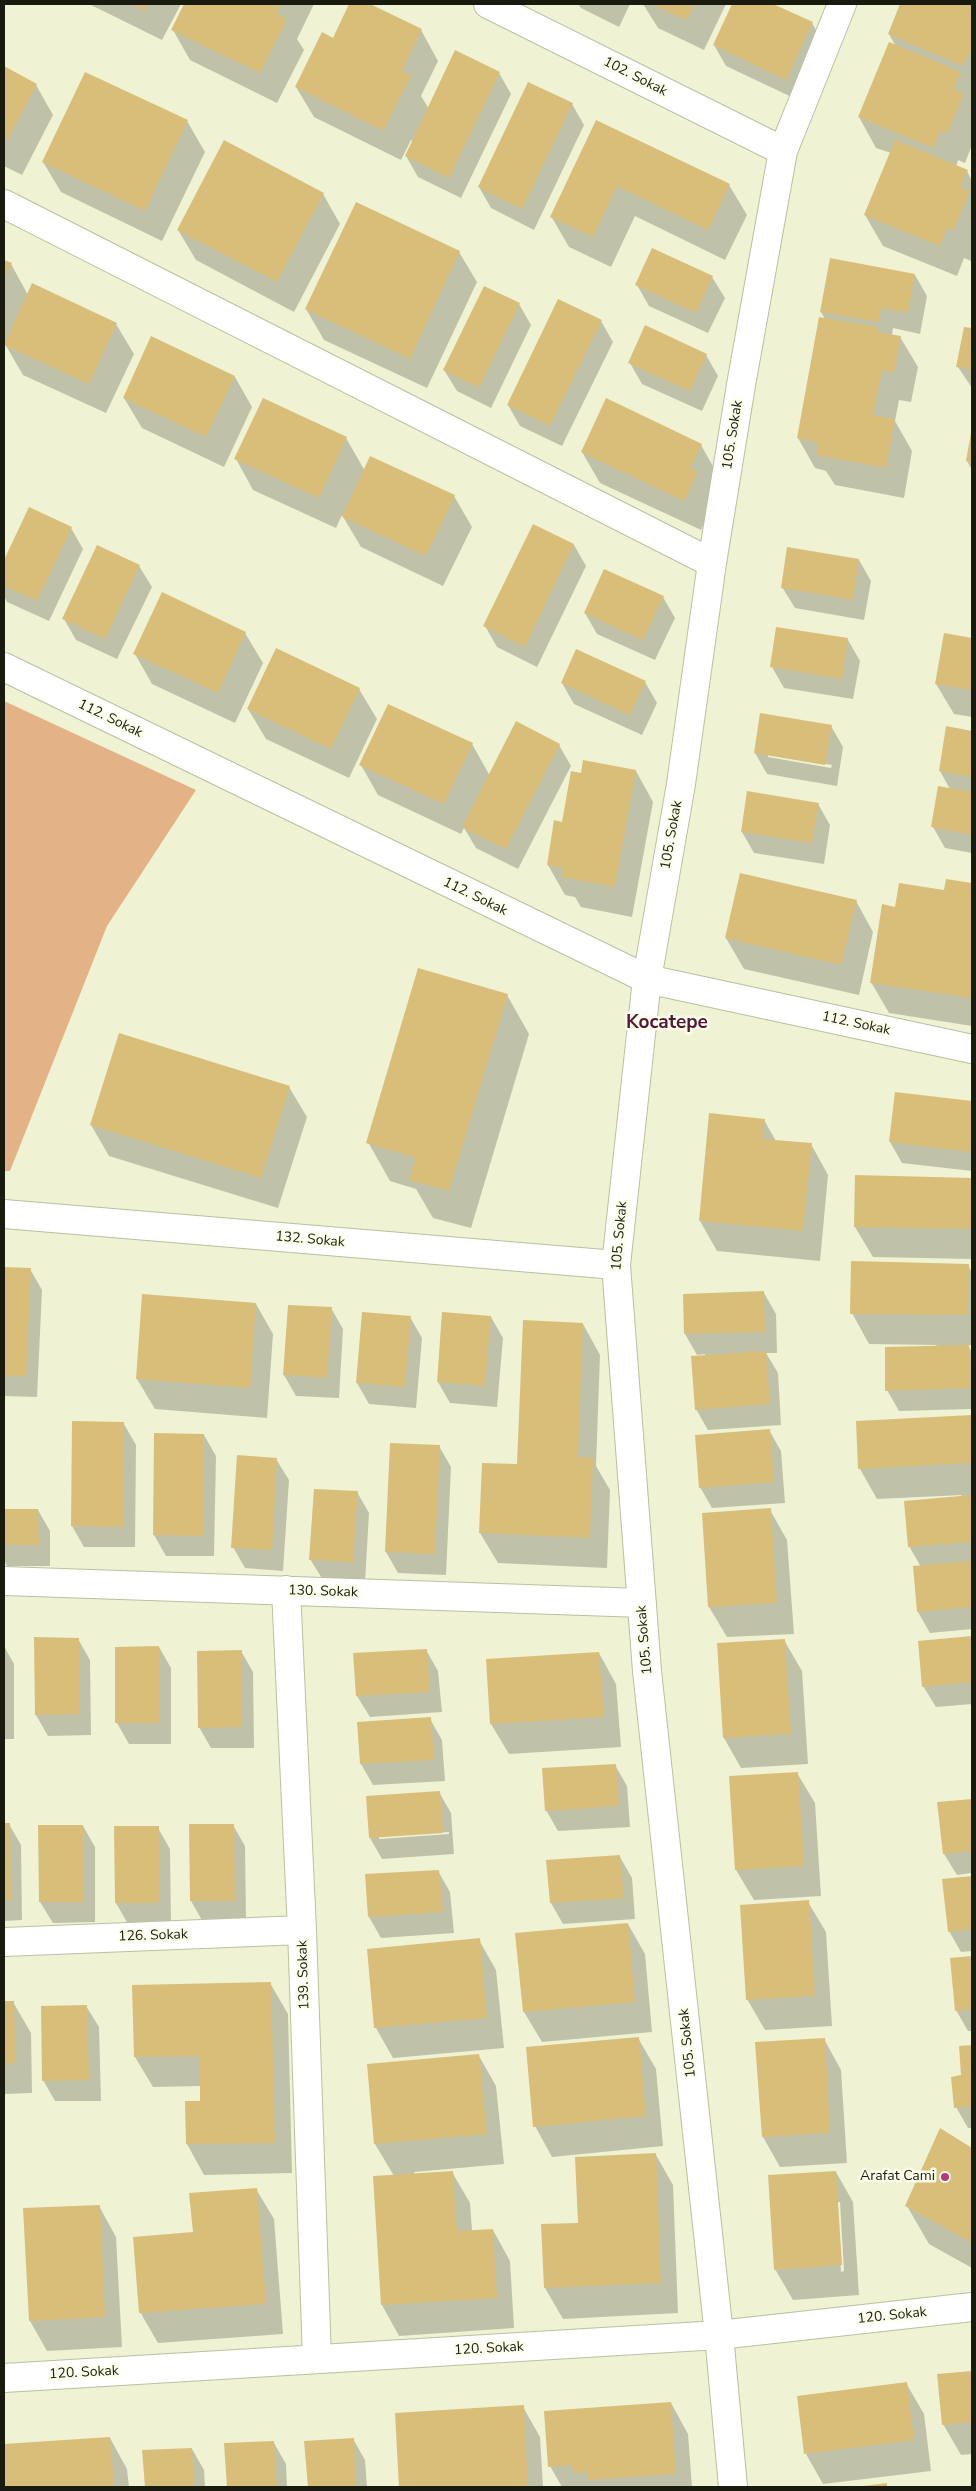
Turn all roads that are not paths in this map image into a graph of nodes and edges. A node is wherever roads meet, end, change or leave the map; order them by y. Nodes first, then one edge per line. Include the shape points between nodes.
1 (488, 4) edge
2 (842, 4) edge
3 (783, 151) junction
4 (4, 204) edge
5 (712, 563) junction
6 (4, 668) edge
7 (647, 979) junction
8 (972, 1049) edge
9 (4, 1214) edge
10 (616, 1265) junction
11 (4, 1581) edge
12 (286, 1590) junction
13 (642, 1603) junction
14 (302, 1930) junction
15 (4, 1942) edge
16 (972, 2307) edge
17 (719, 2335) junction
18 (317, 2359) junction
19 (4, 2378) edge
20 (733, 2487) edge

1 - 3 street, 102. Sokak
2 - 3 street, 105. Sokak
3 - 5 street, 105. Sokak
4 - 5 street
5 - 7 street, 105. Sokak via 681,784
6 - 7 street, 112. Sokak
7 - 8 street, 112. Sokak
7 - 10 street, 105. Sokak
9 - 10 street, 132. Sokak
10 - 13 street, 105. Sokak
11 - 12 street, 130. Sokak
12 - 13 street, 130. Sokak
12 - 14 street, 139. Sokak
13 - 17 street, 105. Sokak
14 - 15 street, 126. Sokak
14 - 18 street, 139. Sokak
16 - 17 street, 120. Sokak
17 - 18 street, 120. Sokak
17 - 20 street, 105. Sokak
18 - 19 street, 120. Sokak

